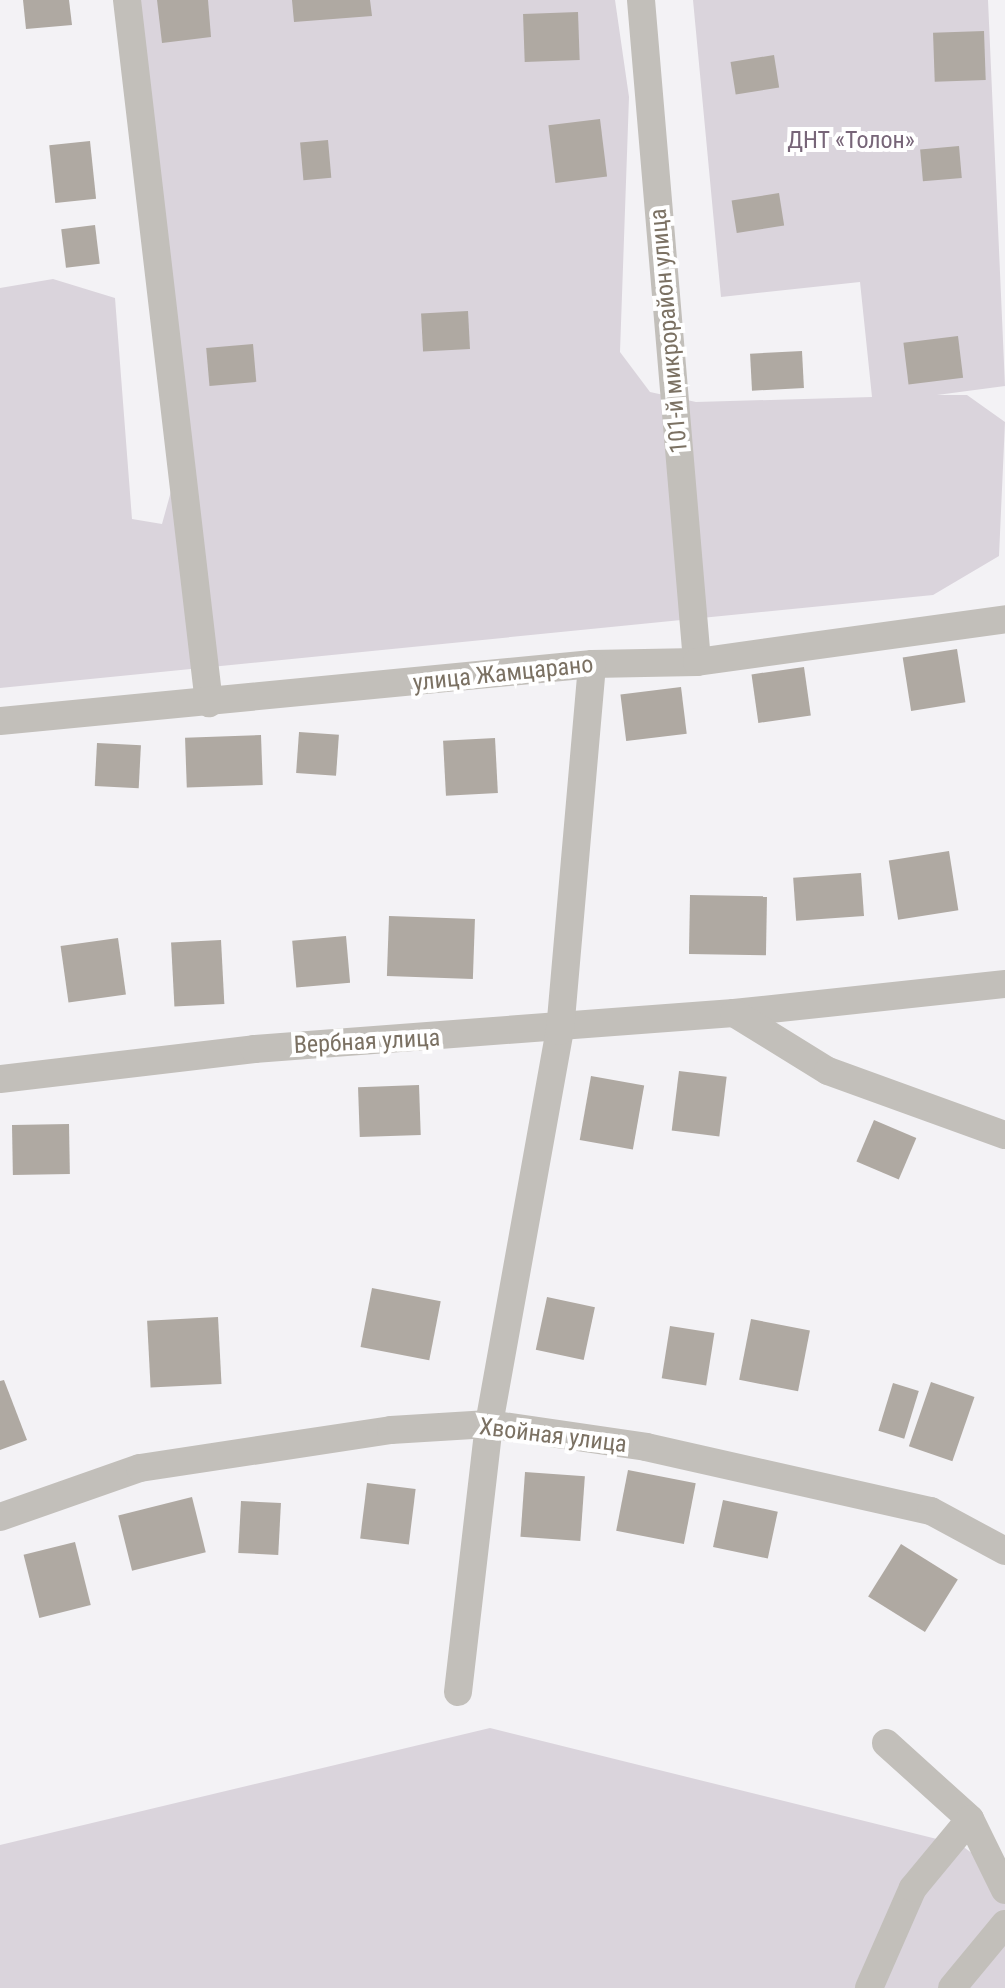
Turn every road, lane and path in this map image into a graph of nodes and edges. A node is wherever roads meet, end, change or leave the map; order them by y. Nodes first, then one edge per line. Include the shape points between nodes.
1 (127, 0) edge
2 (641, 0) edge
3 (1005, 619) edge
4 (697, 662) junction
5 (592, 664) junction
6 (209, 703) junction
7 (0, 721) edge
8 (1005, 984) edge
9 (734, 1013) junction
10 (560, 1031) junction
11 (0, 1079) edge
12 (1005, 1135) edge
13 (489, 1424) junction
14 (0, 1517) edge
15 (1005, 1551) edge
16 (458, 1692) dead end
17 (886, 1743) dead end
18 (970, 1819) junction
19 (1005, 1890) edge
20 (1005, 1924) edge
21 (869, 1988) edge
22 (952, 1988) edge

1 - 6 street
2 - 4 street, 101-й микрорайон улица
3 - 4 street, улица Жамцарано
4 - 5 street, улица Жамцарано
5 - 6 street, улица Жамцарано
5 - 10 street
6 - 7 street, улица Жамцарано
8 - 9 street, Вербная улица
9 - 10 street, Вербная улица
9 - 12 street via 828,1071
10 - 11 street, Вербная улица via 254,1049
10 - 13 street
13 - 14 street, Хвойная улица via 391,1430 140,1468
13 - 15 street, Хвойная улица via 646,1447 931,1511
13 - 16 street
17 - 18 street
18 - 19 street
18 - 21 street via 913,1888
20 - 22 street

